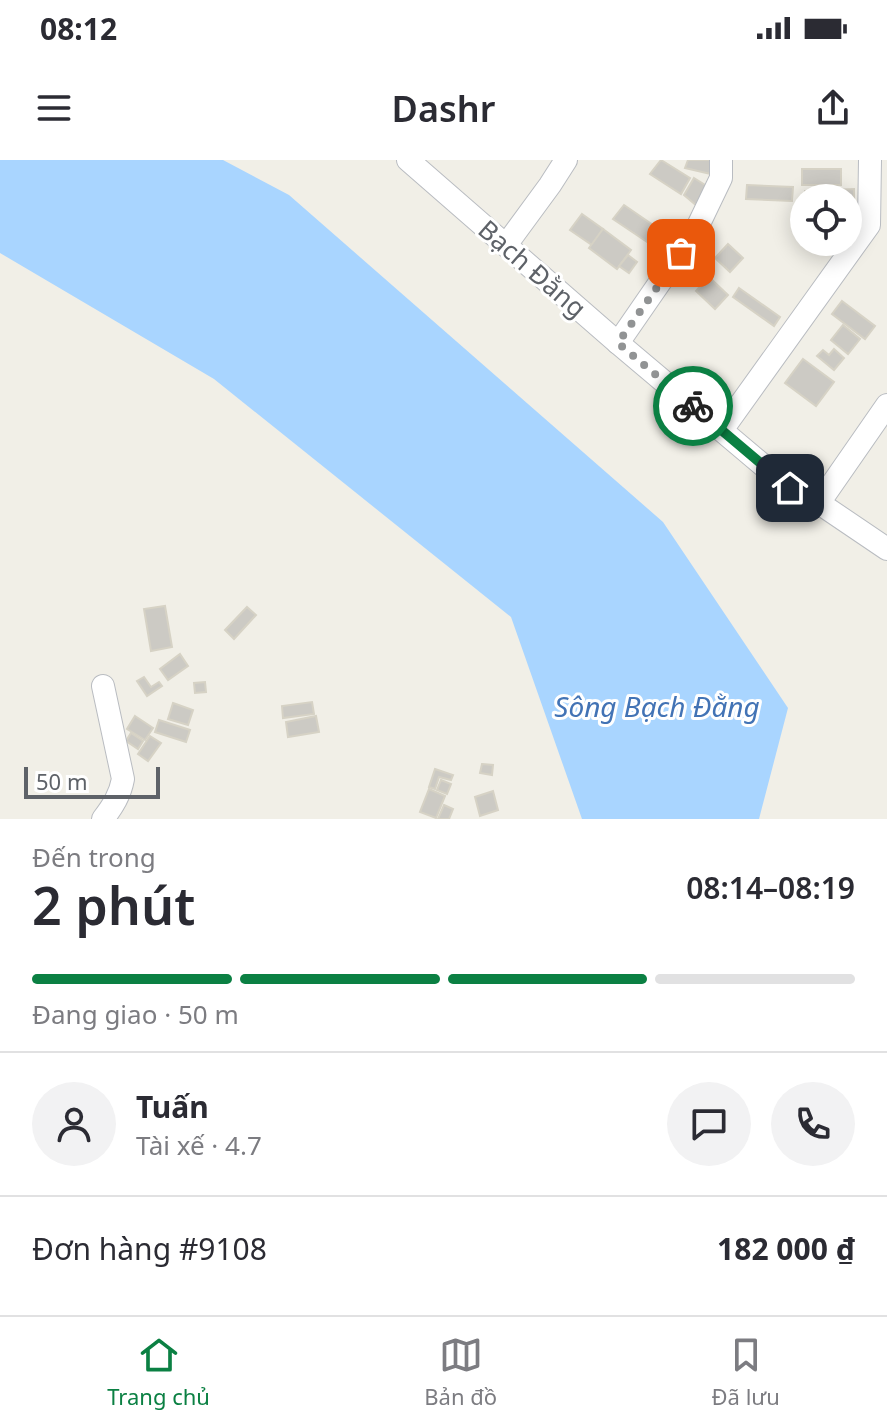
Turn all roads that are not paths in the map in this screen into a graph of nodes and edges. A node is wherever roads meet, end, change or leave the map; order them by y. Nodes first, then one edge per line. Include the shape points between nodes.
1 (408, 160) edge
2 (566, 160) edge
3 (721, 160) edge
4 (870, 160) edge
5 (878, 225) edge
6 (506, 245) junction
7 (618, 343) junction
8 (887, 405) edge
9 (722, 430) junction
10 (819, 503) junction
11 (887, 549) edge
12 (103, 686) dead end
13 (103, 819) edge

1 - 6 street, Bạch Đằng
2 - 6 street
3 - 7 street via 721,178 696,230
4 - 5 street
5 - 9 street
6 - 7 street, Bạch Đằng
7 - 9 street, Bạch Đằng
8 - 10 street
9 - 10 street, Bạch Đằng via 790,488
10 - 11 street, Bạch Đằng
12 - 13 street via 123,779

